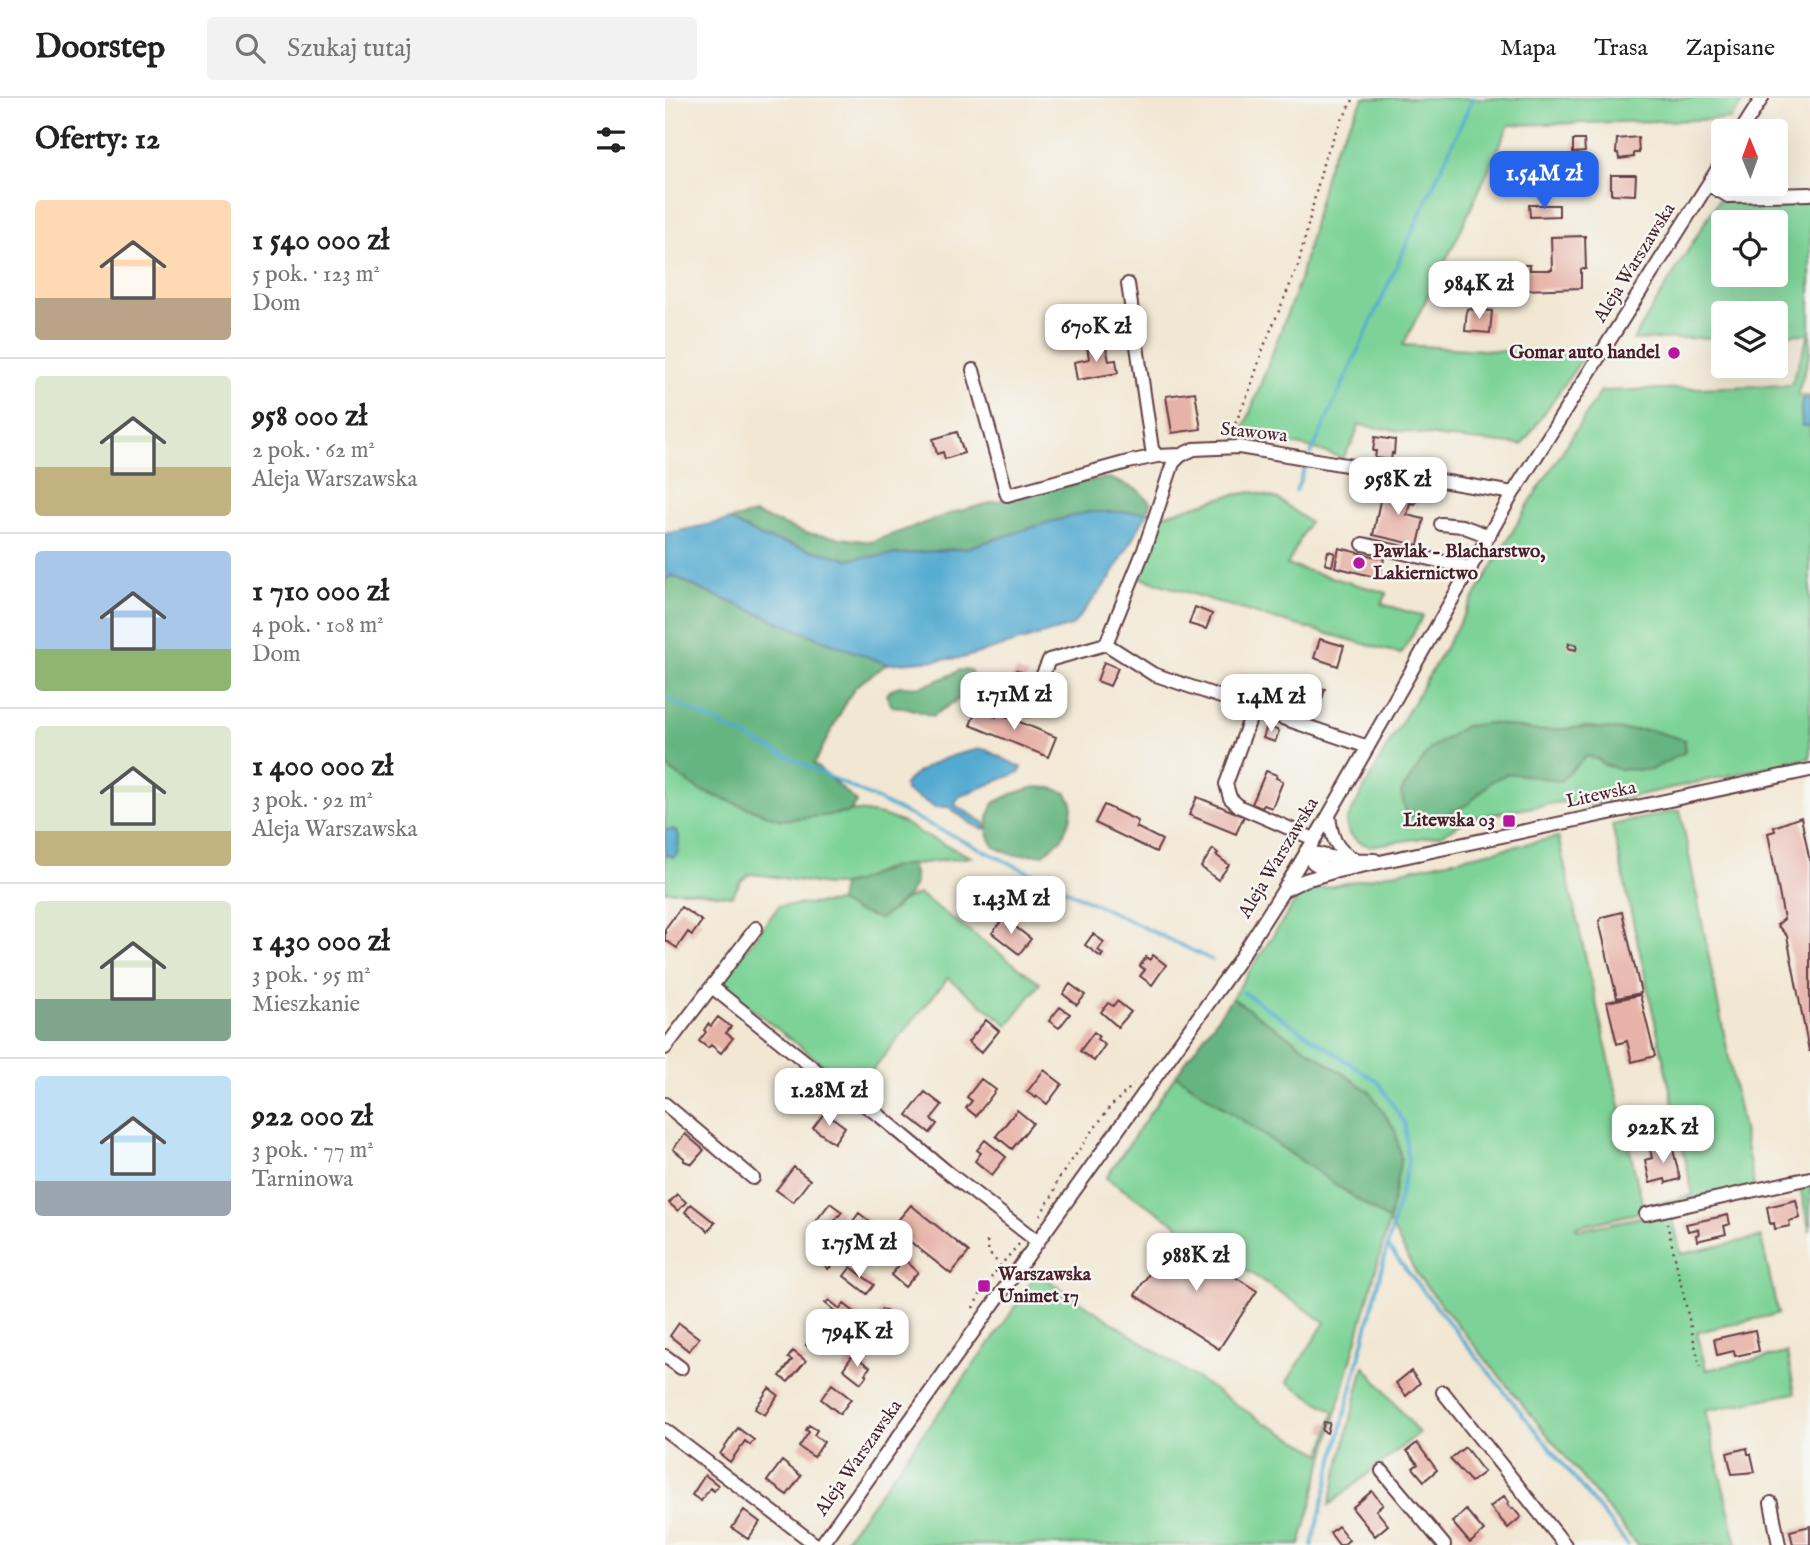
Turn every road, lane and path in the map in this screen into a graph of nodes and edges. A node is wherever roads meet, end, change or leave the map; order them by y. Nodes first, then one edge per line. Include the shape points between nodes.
1 (1353, 98) edge
2 (1762, 98) edge
3 (1749, 119) edge
4 (1711, 179) edge
5 (1708, 184) junction
6 (1810, 194) edge
7 (1128, 284) dead end
8 (973, 370) dead end
9 (1238, 447) junction
10 (1157, 456) junction
11 (1181, 456) junction
12 (1513, 493) junction
13 (1441, 524) dead end
14 (1489, 536) junction
15 (1363, 544) dead end
16 (1471, 568) junction
17 (1106, 643) junction
18 (1254, 708) junction
19 (1028, 710) dead end
20 (1368, 747) junction
21 (1809, 774) edge
22 (1329, 815) junction
23 (1314, 839) junction
24 (1307, 851) junction
25 (1401, 858) junction
26 (1356, 859) junction
27 (1340, 871) junction
28 (1283, 891) junction
29 (756, 928) dead end
30 (712, 987) junction
31 (665, 1048) edge
32 (1135, 1083) dead end
33 (665, 1104) edge
34 (753, 1178) dead end
35 (1810, 1178) edge
36 (1664, 1210) junction
37 (1646, 1214) dead end
38 (1032, 1238) junction
39 (987, 1241) dead end
40 (1000, 1265) junction
41 (971, 1314) dead end
42 (665, 1356) edge
43 (1700, 1367) dead end
44 (681, 1368) dead end
45 (1443, 1392) dead end
46 (665, 1430) edge
47 (1382, 1471) dead end
48 (1771, 1503) dead end
49 (820, 1545) edge
50 (1444, 1545) edge
51 (1565, 1545) edge
52 (1779, 1545) edge

1 - 9 path via 1324,160 1298,266 1235,424
2 - 3 street
4 - 5 street, Aleja Warszawska
5 - 6 street via 1728,196
5 - 12 street, Aleja Warszawska
7 - 10 street via 1152,450
8 - 10 street, Stawowa via 1007,495
9 - 11 street, Stawowa via 1194,449
9 - 12 street, Stawowa
10 - 11 street, Stawowa
11 - 17 street via 1173,463
12 - 14 street, Aleja Warszawska
13 - 14 street
14 - 16 street, Aleja Warszawska
15 - 16 street
16 - 20 street, Aleja Warszawska
17 - 18 street via 1153,674
17 - 19 street via 1049,660
18 - 20 street
18 - 23 street via 1226,784 1230,798 1240,807
20 - 22 street, Aleja Warszawska
21 - 25 street, Litewska
22 - 23 street, Aleja Warszawska
22 - 26 street via 1338,848
23 - 24 street, Aleja Warszawska
24 - 26 street via 1334,859
24 - 27 street via 1314,864
24 - 28 street, Aleja Warszawska
25 - 26 street
25 - 27 street
27 - 28 street
28 - 38 street, Aleja Warszawska via 1237,963
29 - 30 street
30 - 31 street
30 - 38 street
32 - 38 path via 1109,1108 1057,1181
33 - 34 street
35 - 36 street
36 - 37 street
36 - 43 path
38 - 40 path
38 - 49 street, Aleja Warszawska
39 - 40 path via 989,1253
40 - 41 path
42 - 44 street
45 - 51 street
46 - 49 street
47 - 50 street
48 - 52 street

